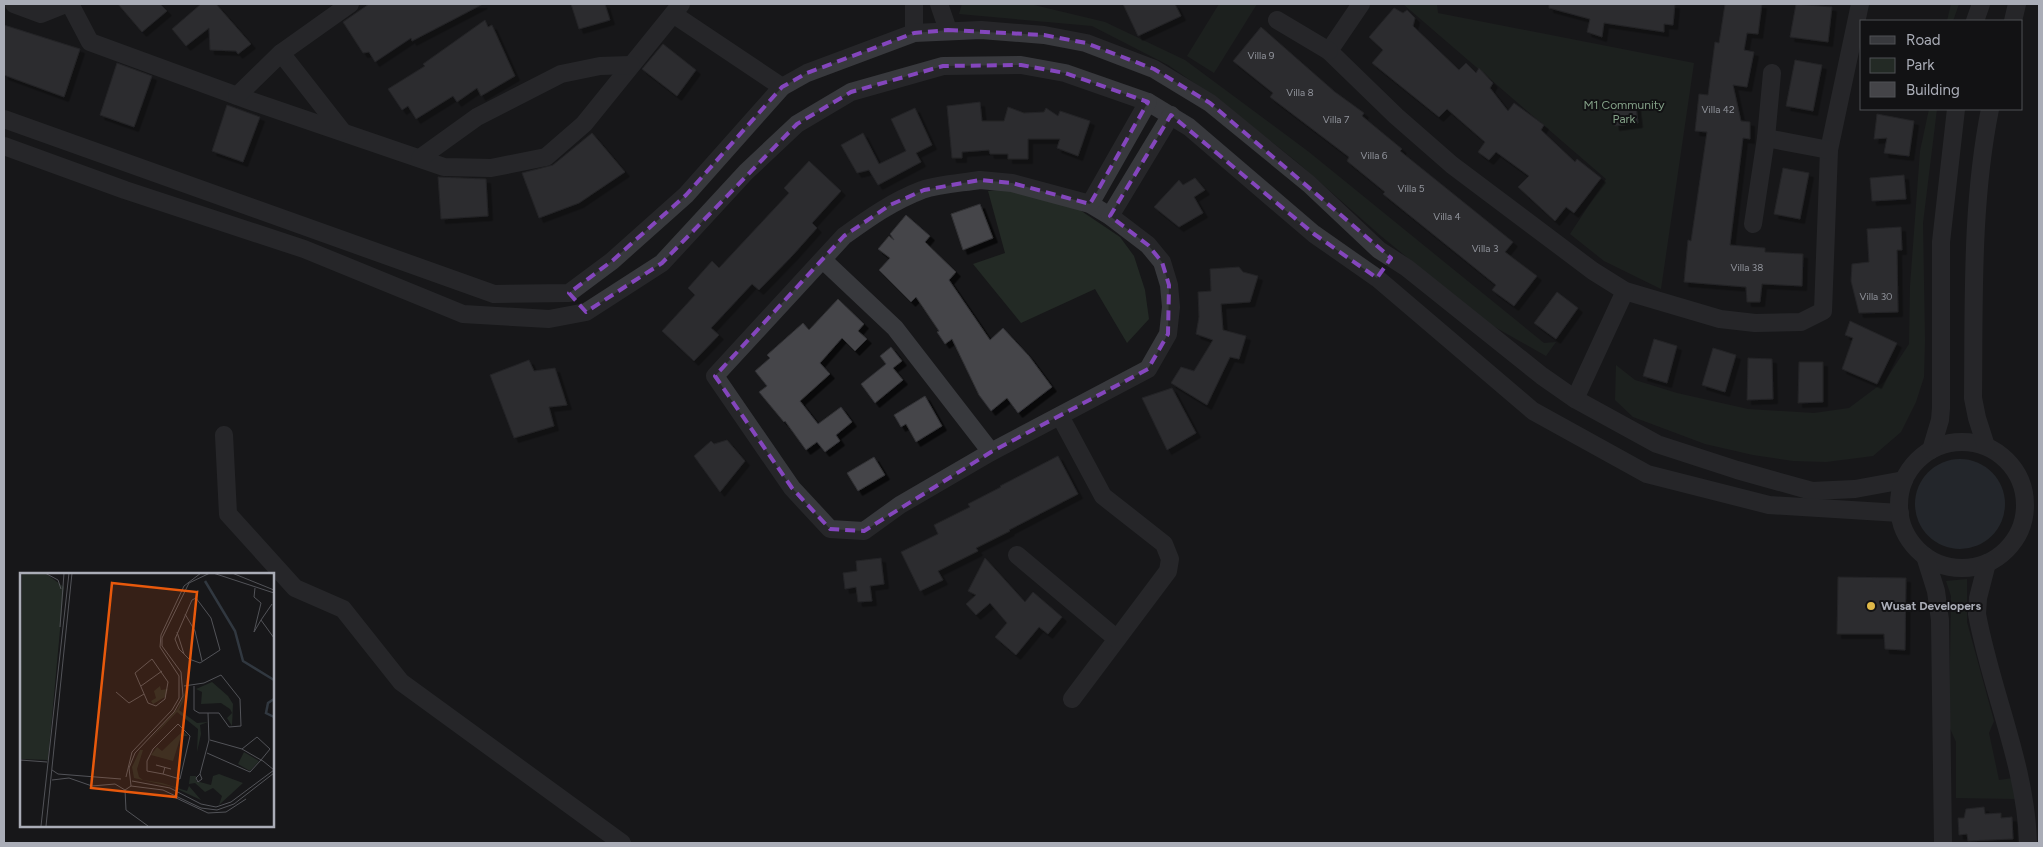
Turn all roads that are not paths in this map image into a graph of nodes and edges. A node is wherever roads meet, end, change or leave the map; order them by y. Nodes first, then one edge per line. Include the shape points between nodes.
1 (14, 4) edge
2 (68, 4) edge
3 (350, 4) edge
4 (914, 4) edge
5 (940, 4) edge
6 (1361, 4) edge
7 (1860, 4) edge
8 (1981, 4) edge
9 (2017, 4) edge
10 (677, 9) edge
11 (1277, 20) dead end
12 (1975, 20) edge
13 (2013, 20) edge
14 (948, 30) junction
15 (914, 33) junction
16 (1329, 51) junction
17 (281, 53) junction
18 (631, 65) junction
19 (1772, 73) dead end
20 (782, 87) junction
21 (237, 96) junction
22 (1148, 102) junction
23 (1956, 110) edge
24 (1990, 110) edge
25 (1171, 116) junction
26 (4, 119) edge
27 (342, 132) junction
28 (1766, 138) junction
29 (4, 146) edge
30 (1829, 150) junction
31 (420, 158) junction
32 (1090, 204) junction
33 (1110, 216) junction
34 (1753, 224) dead end
35 (1391, 258) junction
36 (823, 260) junction
37 (1377, 278) junction
38 (1625, 291) junction
39 (569, 292) junction
40 (586, 312) junction
41 (1575, 399) junction
42 (1060, 416) junction
43 (224, 435) dead end
44 (1986, 446) junction
45 (1931, 450) junction
46 (991, 452) junction
47 (1904, 480) junction
48 (2033, 505) edge
49 (1900, 513) junction
50 (1017, 555) dead end
51 (1925, 556) junction
52 (1987, 563) junction
53 (1117, 639) junction
54 (1072, 699) dead end
55 (622, 843) edge
56 (1943, 843) edge
57 (2028, 843) edge

1 - 2 street via 41,14
2 - 21 street via 90,42
3 - 17 street
4 - 15 street
5 - 14 street
6 - 16 street
7 - 30 street
8 - 12 street
9 - 13 street
10 - 18 street
10 - 20 street
11 - 16 street
14 - 15 street
14 - 35 street via 1044,35 1086,43 1154,69 1210,103 1309,184 1371,244
15 - 20 street via 807,73
16 - 38 street via 1452,165 1592,271 1615,282
17 - 21 street
17 - 27 street
18 - 31 street via 600,66 561,74 478,116
18 - 31 street via 584,124 546,156 491,168 444,166
19 - 28 street
20 - 39 street via 686,195 612,261
21 - 27 street
22 - 25 street
22 - 32 street
22 - 40 street via 1065,73 1021,65 943,66 852,92 797,124 746,172 662,263
23 - 45 street via 1941,242 1941,408
24 - 44 street via 1976,224 1973,379 1977,418
25 - 33 street
25 - 37 street via 1189,127 1314,234
26 - 39 street via 494,294
27 - 31 street
28 - 30 street
28 - 34 street
29 - 40 street via 304,249 463,314 549,319
30 - 38 street via 1823,311 1801,322 1756,324 1720,319
32 - 33 street
32 - 36 street via 1012,183 980,180 924,190 868,219 844,236
33 - 42 street via 1148,245 1162,262 1171,307 1168,334 1148,369
35 - 37 street
35 - 41 street
36 - 46 street via 894,328
36 - 46 street via 715,376 792,488 830,529 864,531 900,505
37 - 49 street via 1534,411 1647,474 1769,505
38 - 41 street
39 - 40 street
41 - 47 street via 1657,444 1812,491 1855,489
42 - 46 street
42 - 53 street via 1103,496 1164,544 1170,559 1168,571
43 - 55 street via 228,514 295,588 343,609 401,682
44 - 45 street via 1958,442
44 - 48 street via 2008,461
45 - 47 street via 1911,468
47 - 49 street
48 - 52 street via 2006,551
49 - 51 street via 1913,544
50 - 53 street
51 - 52 street via 1944,565 1966,568
51 - 56 street via 1936,591 1940,620
52 - 57 street via 1977,614 2016,762 2025,805
53 - 54 street

